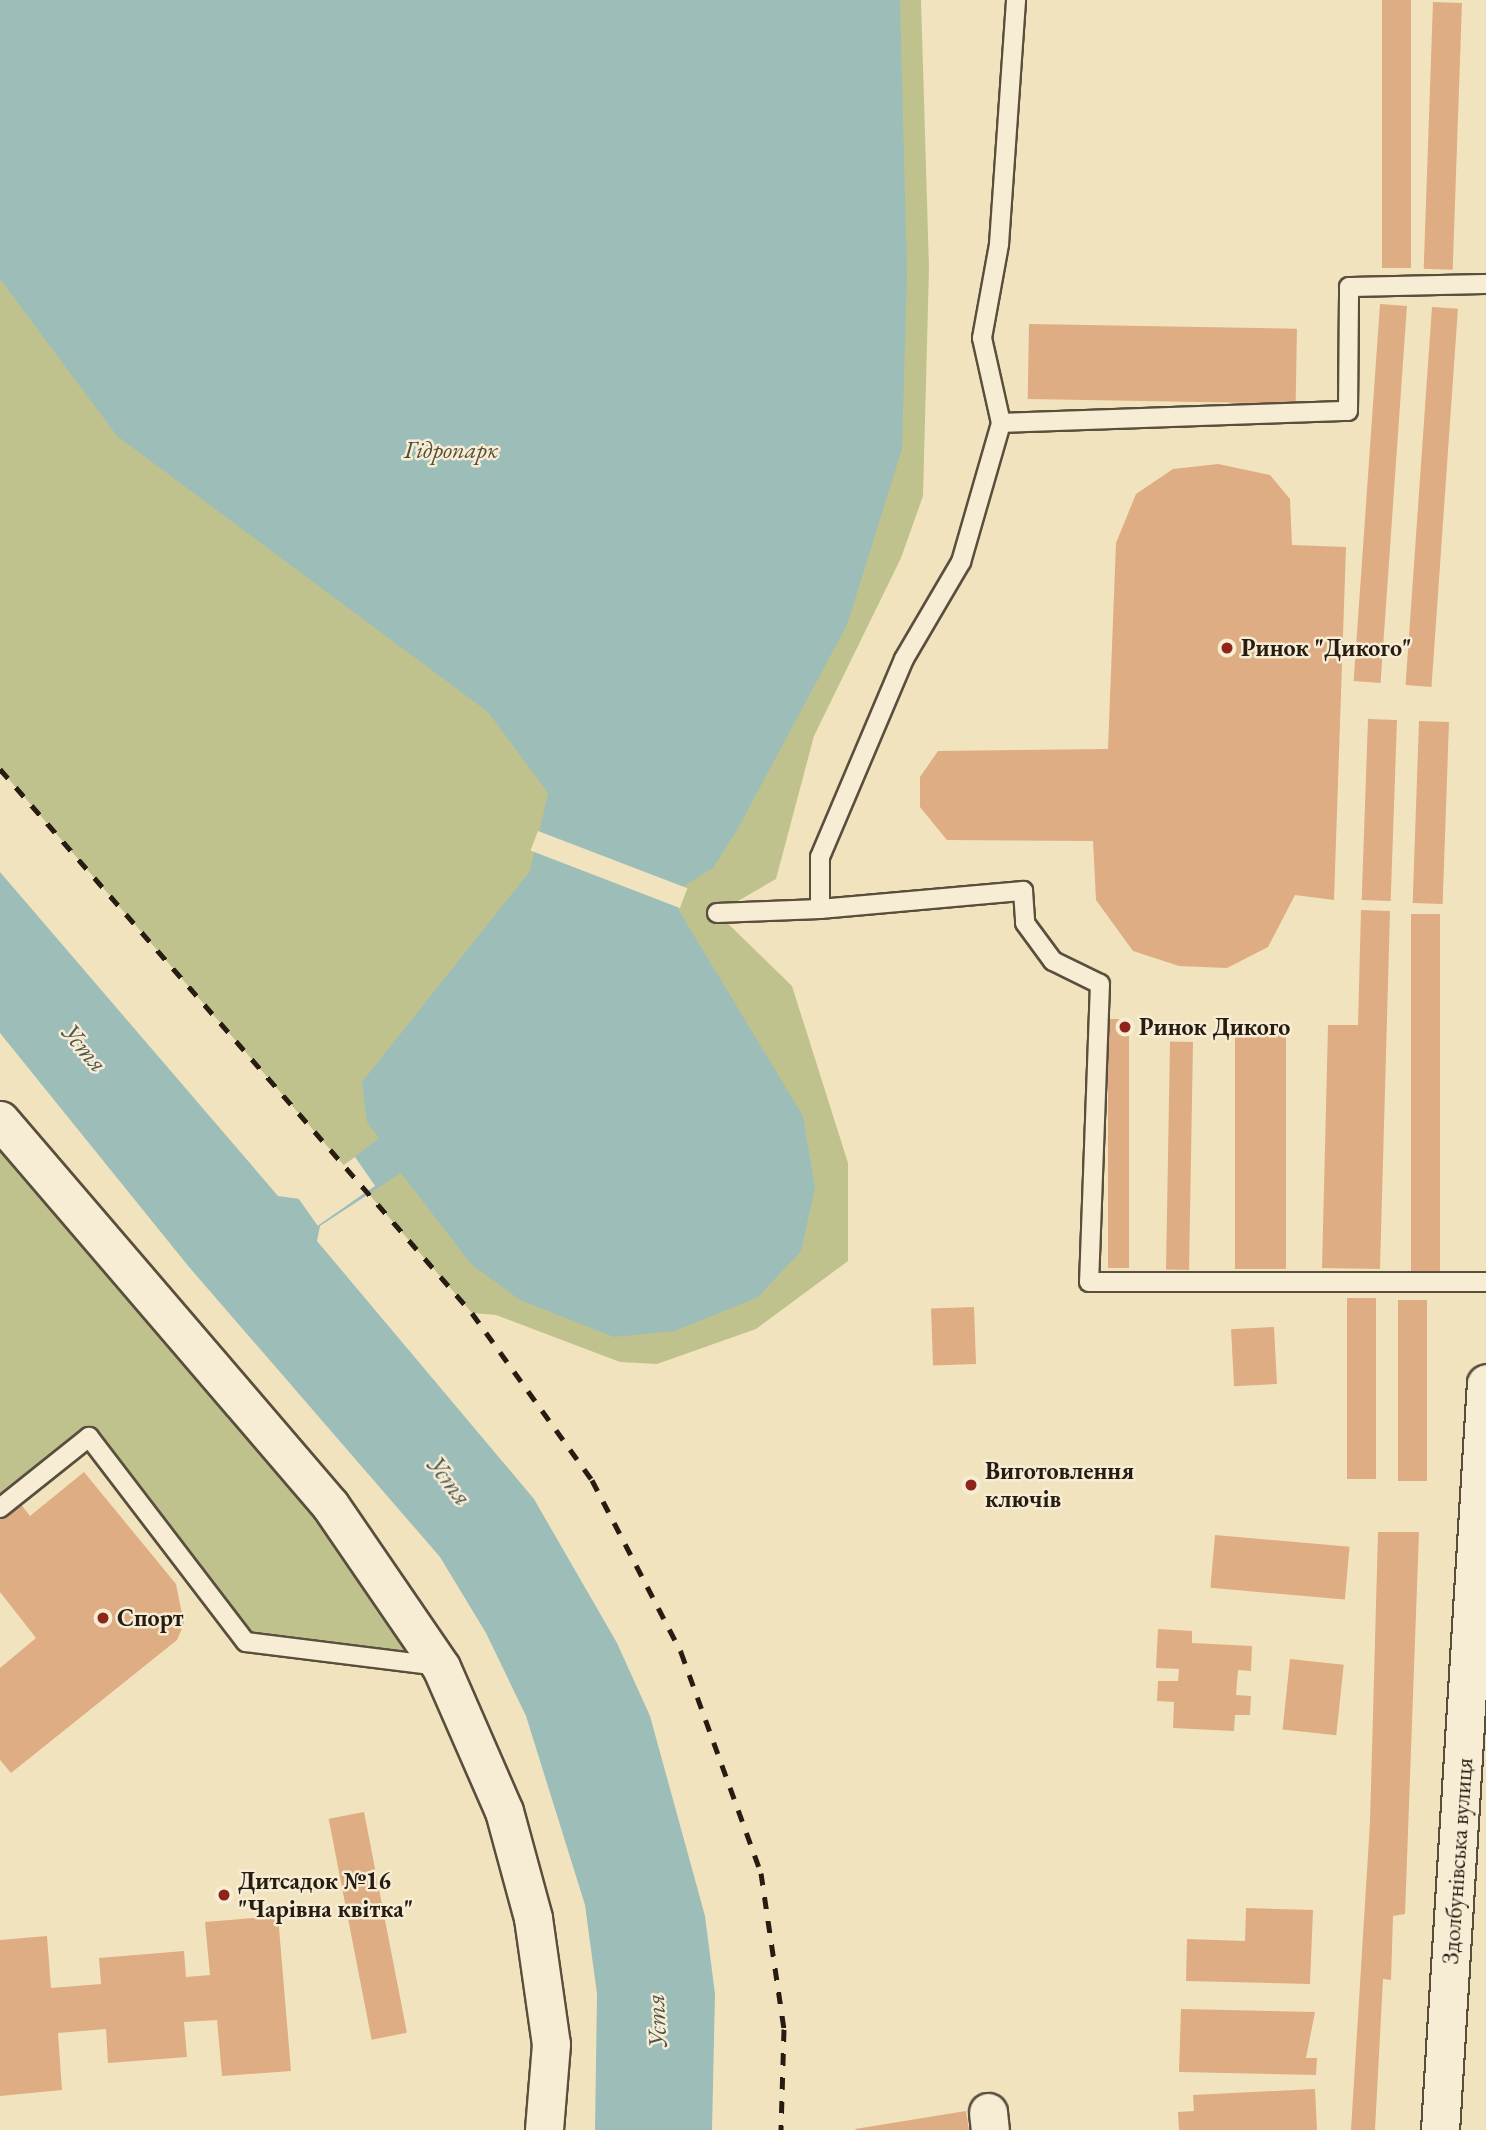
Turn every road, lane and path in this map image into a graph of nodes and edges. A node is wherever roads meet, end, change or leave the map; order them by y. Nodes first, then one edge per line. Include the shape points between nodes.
1 (1016, 0) edge
2 (1486, 284) edge
3 (1001, 424) junction
4 (820, 909) junction
5 (717, 912) dead end
6 (0, 1120) edge
7 (1486, 1282) edge
8 (1486, 1383) edge
9 (0, 1508) edge
10 (441, 1667) junction
11 (544, 2130) edge
12 (1440, 2130) edge

1 - 3 lane via 999,244 982,338
2 - 3 lane via 1349,288 1348,411
3 - 4 lane via 961,562 904,659 820,857
4 - 5 lane
4 - 7 lane via 1023,891 1025,923 1053,961 1100,984 1089,1282
6 - 10 street via 330,1505
8 - 12 street, Здолбунівська вулиця
9 - 10 lane via 89,1437 246,1642
10 - 11 street via 504,1811 533,1918 551,2044

